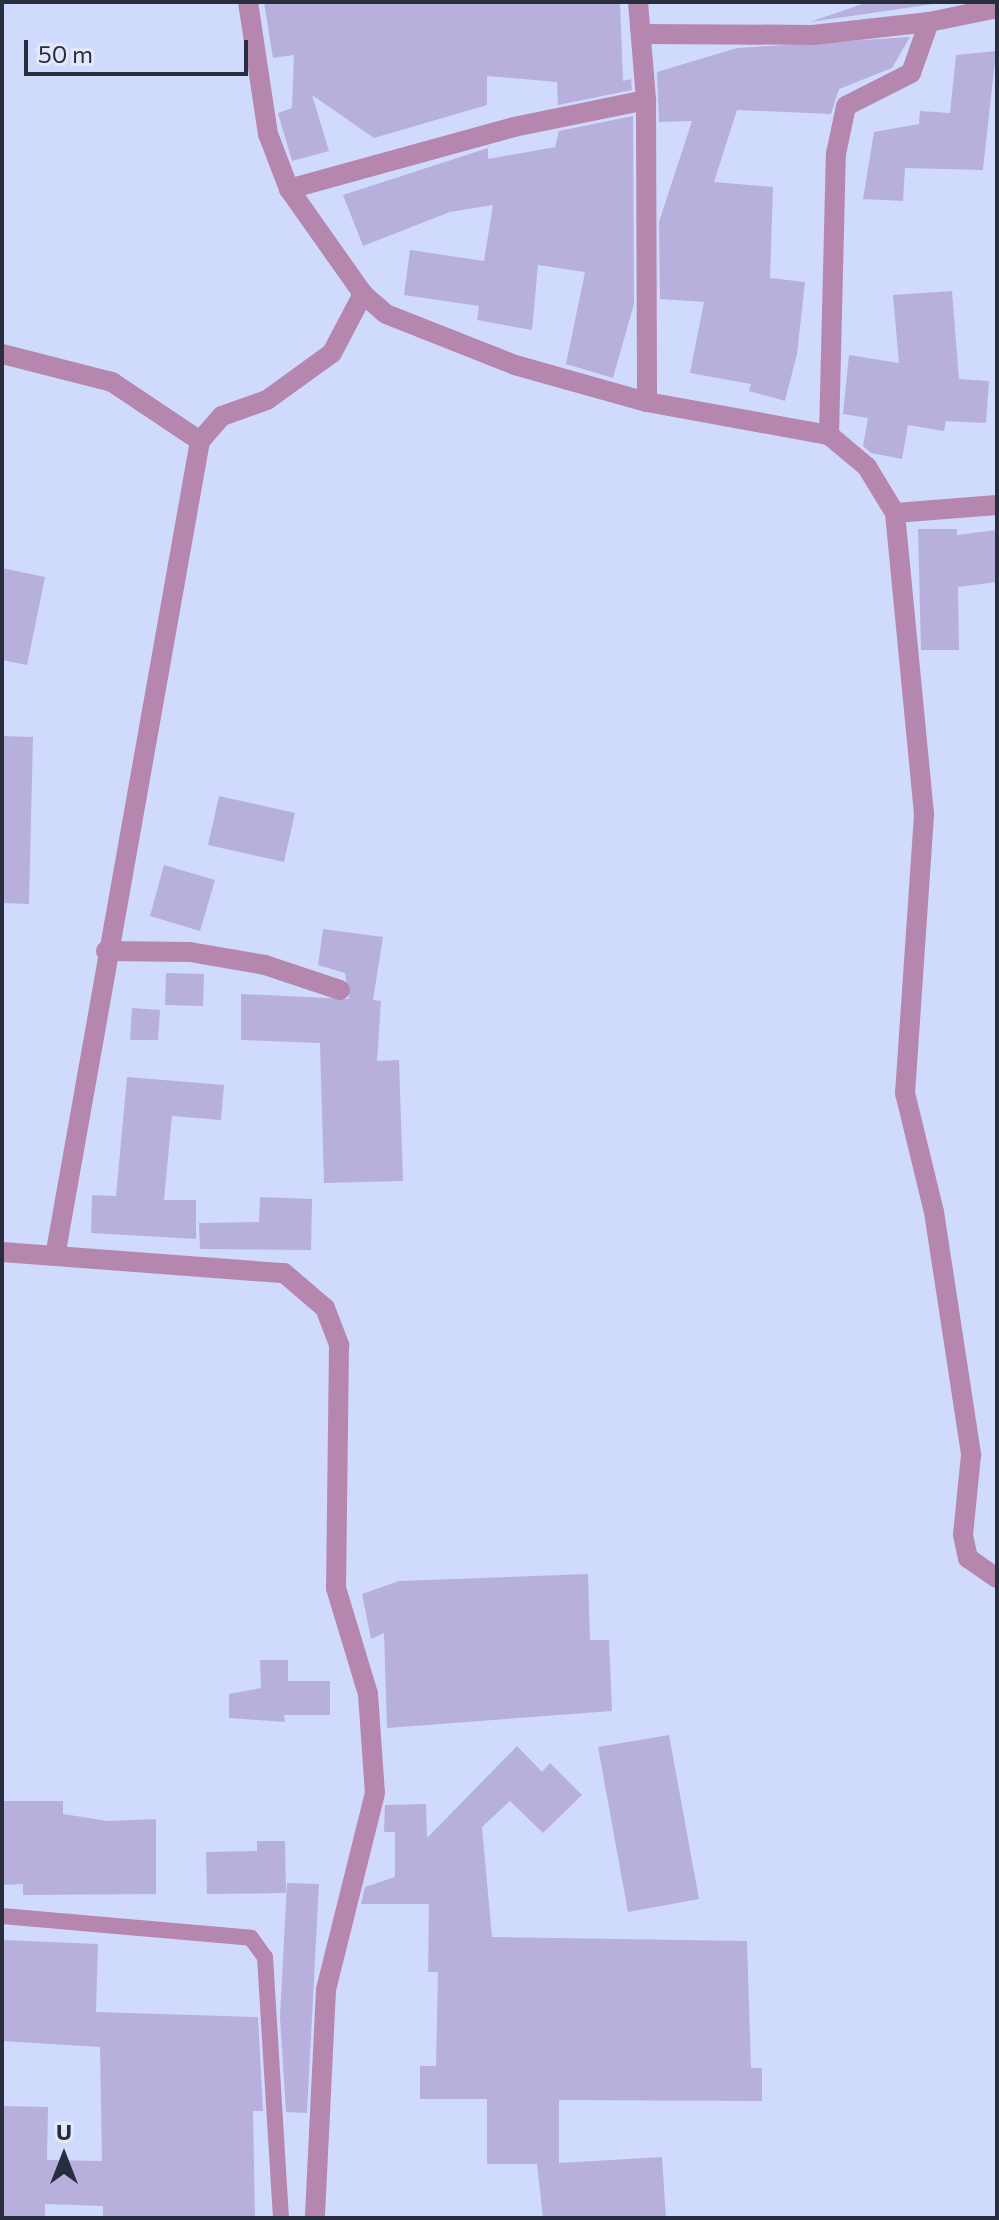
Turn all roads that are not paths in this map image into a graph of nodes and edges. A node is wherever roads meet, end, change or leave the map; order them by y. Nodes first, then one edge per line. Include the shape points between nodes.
1 (248, 2) edge
2 (638, 2) edge
3 (997, 8) edge
4 (929, 22) junction
5 (643, 34) junction
6 (646, 100) junction
7 (289, 189) junction
8 (363, 294) junction
9 (2, 354) edge
10 (647, 402) junction
11 (829, 435) junction
12 (200, 441) junction
13 (997, 505) edge
14 (895, 513) junction
15 (106, 951) junction
16 (340, 990) dead end
17 (56, 1251) junction
18 (2, 1252) edge
19 (997, 1578) edge
20 (2, 1916) edge
21 (281, 2218) edge
22 (315, 2218) edge

1 - 7 street via 268,134
2 - 5 street
3 - 4 street
4 - 5 street via 813,35
4 - 11 street via 911,73 852,98 839,132
5 - 6 street
6 - 7 street via 514,127
6 - 10 street
7 - 8 street
8 - 10 street via 428,334
8 - 12 street via 332,353 267,400 222,416
9 - 12 street via 112,382
10 - 11 street
11 - 14 street via 867,467
12 - 15 street
13 - 14 street
14 - 19 street via 924,815 905,1093 934,1212 971,1455 963,1535 968,1558
15 - 16 street via 190,952 265,965
15 - 17 street
17 - 18 street
17 - 22 street via 284,1273 325,1308 339,1345 335,1574 368,1694 375,1793 326,1990
20 - 21 lane via 251,1938 265,1957

